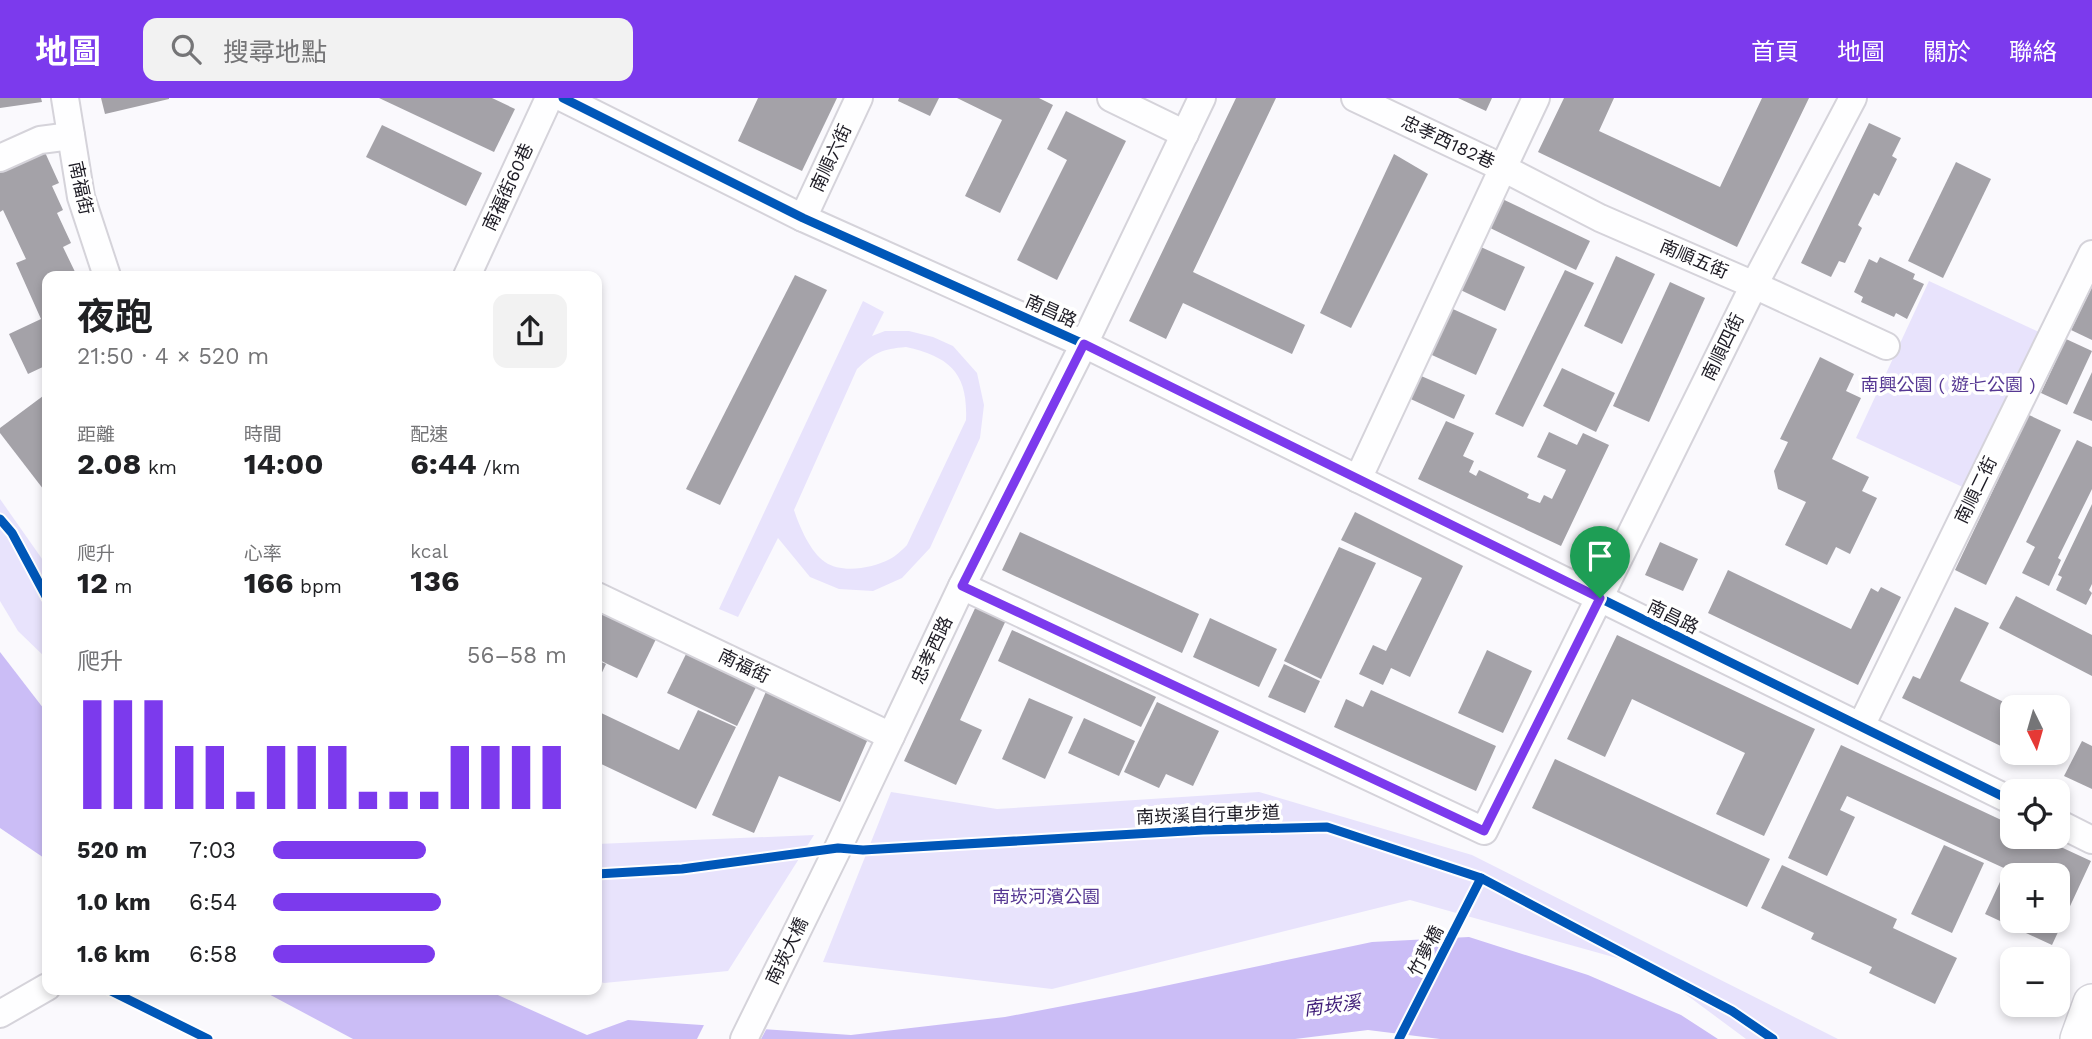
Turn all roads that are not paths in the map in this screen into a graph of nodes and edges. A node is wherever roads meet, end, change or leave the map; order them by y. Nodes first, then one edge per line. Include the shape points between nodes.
1 (65, 98) edge
2 (549, 98) edge
3 (563, 98) edge
4 (859, 98) edge
5 (1111, 98) edge
6 (1202, 98) edge
7 (1355, 98) edge
8 (1536, 98) edge
9 (1853, 98) edge
10 (1185, 134) junction
11 (71, 136) junction
12 (0, 158) edge
13 (1503, 168) junction
14 (803, 218) junction
15 (2092, 254) edge
16 (105, 271) edge
17 (469, 271) edge
18 (1754, 285) junction
19 (1084, 344) junction
20 (1886, 346) dead end
21 (1358, 479) junction
22 (962, 586) junction
23 (602, 598) edge
24 (1600, 598) junction
25 (1861, 726) junction
26 (891, 736) junction
27 (2000, 795) edge
28 (2070, 829) edge
29 (2092, 840) edge
30 (830, 864) joint
31 (42, 990) edge
32 (2092, 1003) edge
33 (0, 1014) edge
34 (744, 1039) edge
35 (2079, 1039) edge

1 - 11 street, 南福街
2 - 17 street, 南福街60巷
3 - 14 street, 南昌路
4 - 14 street, 南順六街
5 - 10 street
6 - 10 street, 忠孝西路
7 - 13 street, 忠孝西182巷
8 - 13 street
9 - 18 street, 南順四街
10 - 19 street, 忠孝西路
11 - 12 street via 40,140
11 - 16 street, 南福街 via 81,197
13 - 18 street, 南順五街 via 1600,218
13 - 21 street
14 - 19 street, 南昌路
15 - 25 street, 南順二街
18 - 20 street, 南順五街
18 - 24 street, 南順四街
19 - 21 street, 南昌路
19 - 22 street, 忠孝西路
21 - 24 street, 南昌路
22 - 24 street, 南順四街 via 1484,831
22 - 26 street, 忠孝西路
23 - 26 street, 南福街
24 - 25 street, 南昌路
25 - 27 street, 南昌路
26 - 30 street, 忠孝西路
28 - 29 street
30 - 34 street, 南崁大橋
31 - 33 street
32 - 35 street

